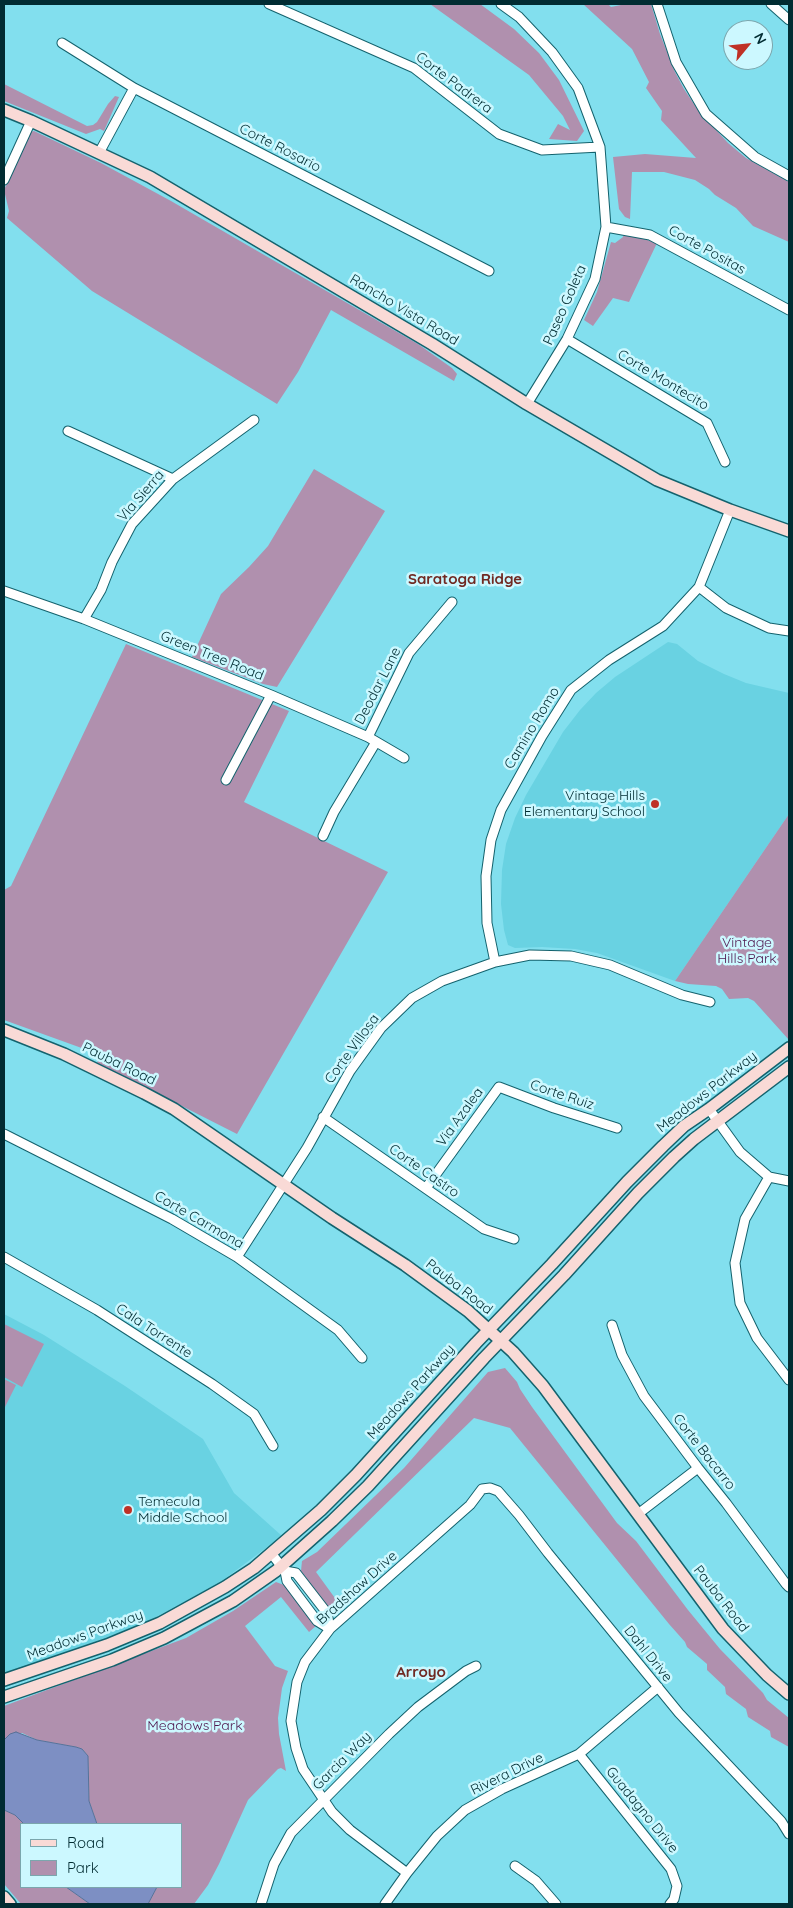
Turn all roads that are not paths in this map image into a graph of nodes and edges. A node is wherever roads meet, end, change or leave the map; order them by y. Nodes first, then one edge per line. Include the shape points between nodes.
1 (269, 4) edge
2 (501, 4) edge
3 (657, 4) edge
4 (771, 4) edge
5 (789, 20) edge
6 (62, 43) dead end
7 (134, 88) junction
8 (4, 110) edge
9 (31, 120) junction
10 (600, 148) junction
11 (99, 153) junction
12 (789, 176) edge
13 (4, 180) edge
14 (606, 227) junction
15 (488, 271) dead end
16 (789, 310) edge
17 (567, 339) junction
18 (527, 404) junction
19 (254, 420) dead end
20 (68, 431) dead end
21 (725, 462) dead end
22 (173, 479) junction
23 (730, 510) junction
24 (789, 531) edge
25 (699, 587) junction
26 (4, 591) edge
27 (452, 602) dead end
28 (84, 619) junction
29 (789, 632) edge
30 (271, 695) junction
31 (372, 740) junction
32 (404, 758) dead end
33 (226, 780) dead end
34 (323, 836) dead end
35 (494, 962) junction
36 (710, 1002) dead end
37 (4, 1030) edge
38 (789, 1048) edge
39 (789, 1067) edge
40 (499, 1086) joint
41 (709, 1109) junction
42 (323, 1118) junction
43 (718, 1122) junction
44 (617, 1128) dead end
45 (4, 1134) edge
46 (769, 1177) junction
47 (789, 1181) edge
48 (284, 1184) junction
49 (426, 1188) junction
50 (514, 1239) dead end
51 (4, 1257) edge
52 (237, 1257) junction
53 (612, 1325) dead end
54 (489, 1329) junction
55 (501, 1340) junction
56 (362, 1358) dead end
57 (789, 1380) edge
58 (273, 1446) dead end
59 (698, 1468) junction
60 (490, 1488) joint
61 (638, 1514) junction
62 (271, 1553) junction
63 (283, 1569) junction
64 (789, 1587) edge
65 (330, 1629) junction
66 (476, 1666) dead end
67 (4, 1680) edge
68 (658, 1687) junction
69 (789, 1694) edge
70 (4, 1697) edge
71 (579, 1754) junction
72 (323, 1800) junction
73 (789, 1834) edge
74 (515, 1866) dead end
75 (407, 1872) junction
76 (4, 1898) edge
77 (10, 1904) edge
78 (261, 1904) edge
79 (385, 1904) edge
80 (556, 1904) edge
81 (670, 1904) edge

1 - 10 street, Corte Padrera via 414,68 499,134 542,150
2 - 10 street, Paseo Goleta via 519,17 552,52 578,88
3 - 12 street via 676,62 706,114 755,157
4 - 5 street
6 - 7 street, Corte Rosario
7 - 11 street
7 - 15 street, Corte Rosario
8 - 9 main road, Rancho Vista Road
9 - 11 main road, Rancho Vista Road
9 - 13 street
10 - 14 street, Paseo Goleta
11 - 18 main road, Rancho Vista Road via 159,182 424,338
14 - 16 street, Corte Positas via 650,235
14 - 17 street, Paseo Goleta via 595,279
17 - 18 street, Paseo Goleta
17 - 21 street, Corte Montecito via 706,423
18 - 23 main road, Rancho Vista Road via 657,480
19 - 22 street, Via Sierra
20 - 22 street
22 - 28 street, Via Sierra via 132,524
23 - 24 main road, Rancho Vista Road
23 - 25 street, Camino Romo
25 - 29 street via 726,608 769,628
25 - 35 street, Camino Romo via 663,626 609,660 571,690 505,802 491,840 486,876 487,923
26 - 28 street, Green Tree Road
27 - 31 street, Deodar Lane via 409,653
28 - 30 street, Green Tree Road
30 - 31 street, Green Tree Road
30 - 33 street
31 - 32 street, Green Tree Road
31 - 34 street, Deodar Lane
35 - 36 street, Corte Villosa via 530,955 571,956 610,965 682,996
35 - 42 street, Corte Villosa via 442,981 412,998 381,1028 350,1070
37 - 48 main road, Pauba Road via 64,1054 167,1105
38 - 41 main road, Meadows Parkway
39 - 43 main road, Meadows Parkway
40 - 44 street, Corte Ruiz
40 - 49 street, Via Azalea
41 - 43 street
41 - 54 main road, Meadows Parkway via 684,1126 627,1182
42 - 48 street, Corte Villosa
42 - 49 street, Corte Castro
43 - 46 street via 740,1152
43 - 55 main road, Meadows Parkway via 694,1139 638,1193
45 - 52 street, Corte Carmona via 172,1219
46 - 47 street
46 - 57 street via 745,1219 735,1262 740,1303 757,1338
48 - 52 street, Corte Villosa
48 - 54 main road, Pauba Road via 439,1288
49 - 50 street, Corte Castro via 484,1229
51 - 58 street, Cala Torrente via 97,1310 219,1389 254,1414
52 - 56 street, Corte Carmona via 338,1330
53 - 59 street, Corte Bacarro via 622,1355 644,1396
54 - 55 main road, Pauba Road
54 - 62 main road, Meadows Parkway via 322,1510
55 - 61 main road, Pauba Road via 543,1386
55 - 63 main road, Meadows Parkway via 368,1486
59 - 61 street
59 - 64 street, Corte Bacarro
60 - 65 street, Bradshaw Drive via 482,1489 470,1505
60 - 68 street, Dahl Drive via 498,1491 519,1515
61 - 69 main road, Pauba Road via 723,1629
62 - 63 street
62 - 67 main road, Meadows Parkway via 225,1588 160,1623
63 - 65 street via 296,1573 327,1614
63 - 70 main road, Meadows Parkway via 233,1601 164,1638 112,1660
65 - 72 street, Bradshaw Drive via 305,1662 297,1682 291,1721 303,1769
66 - 72 street, Garcia Way via 418,1708
68 - 71 street, Rivera Drive
68 - 73 street, Dahl Drive via 782,1821
71 - 75 street, Rivera Drive via 502,1789 465,1810 437,1836
71 - 81 street, Guadagno Drive via 671,1869 677,1886
72 - 75 street, Bradshaw Drive via 350,1830
72 - 78 street, Garcia Way via 291,1833 274,1864
74 - 80 street via 536,1881
75 - 79 street, Rivera Drive
76 - 77 main road

